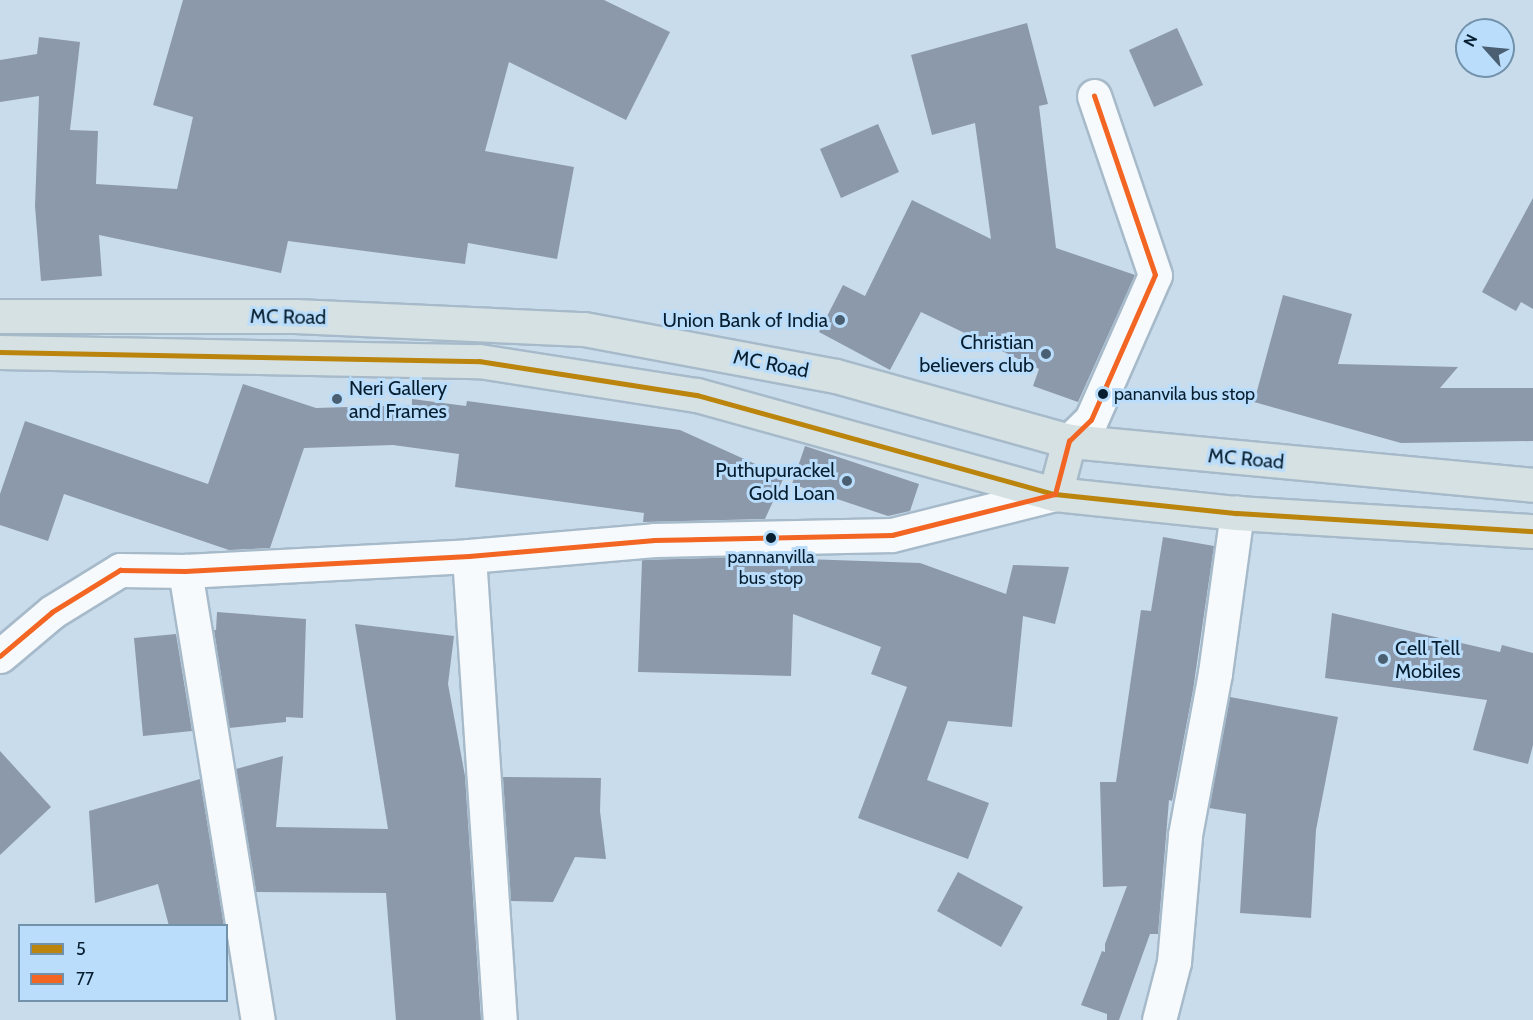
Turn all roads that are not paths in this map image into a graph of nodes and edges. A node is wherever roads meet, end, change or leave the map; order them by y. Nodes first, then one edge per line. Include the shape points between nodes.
1 (1094, 96) dead end
2 (0, 316) edge
3 (0, 352) edge
4 (1069, 441) junction
5 (1533, 485) edge
6 (1055, 494) junction
7 (1237, 513) junction
8 (1533, 531) edge
9 (469, 556) junction
10 (185, 571) junction
11 (0, 656) edge
12 (258, 1020) edge
13 (500, 1020) edge
14 (1160, 1020) edge

1 - 4 street via 1155,275 1091,420
2 - 4 main road, MC Road via 295,316 585,329 836,376
3 - 6 main road, MC Road via 490,363 697,395
4 - 5 main road, MC Road
4 - 6 main road
6 - 7 main road, MC Road
6 - 9 street via 892,535 654,540
7 - 8 main road, MC Road
7 - 14 street via 1215,673 1185,835 1174,962
9 - 10 street
9 - 13 street
10 - 11 street via 120,570 52,612
10 - 12 street

